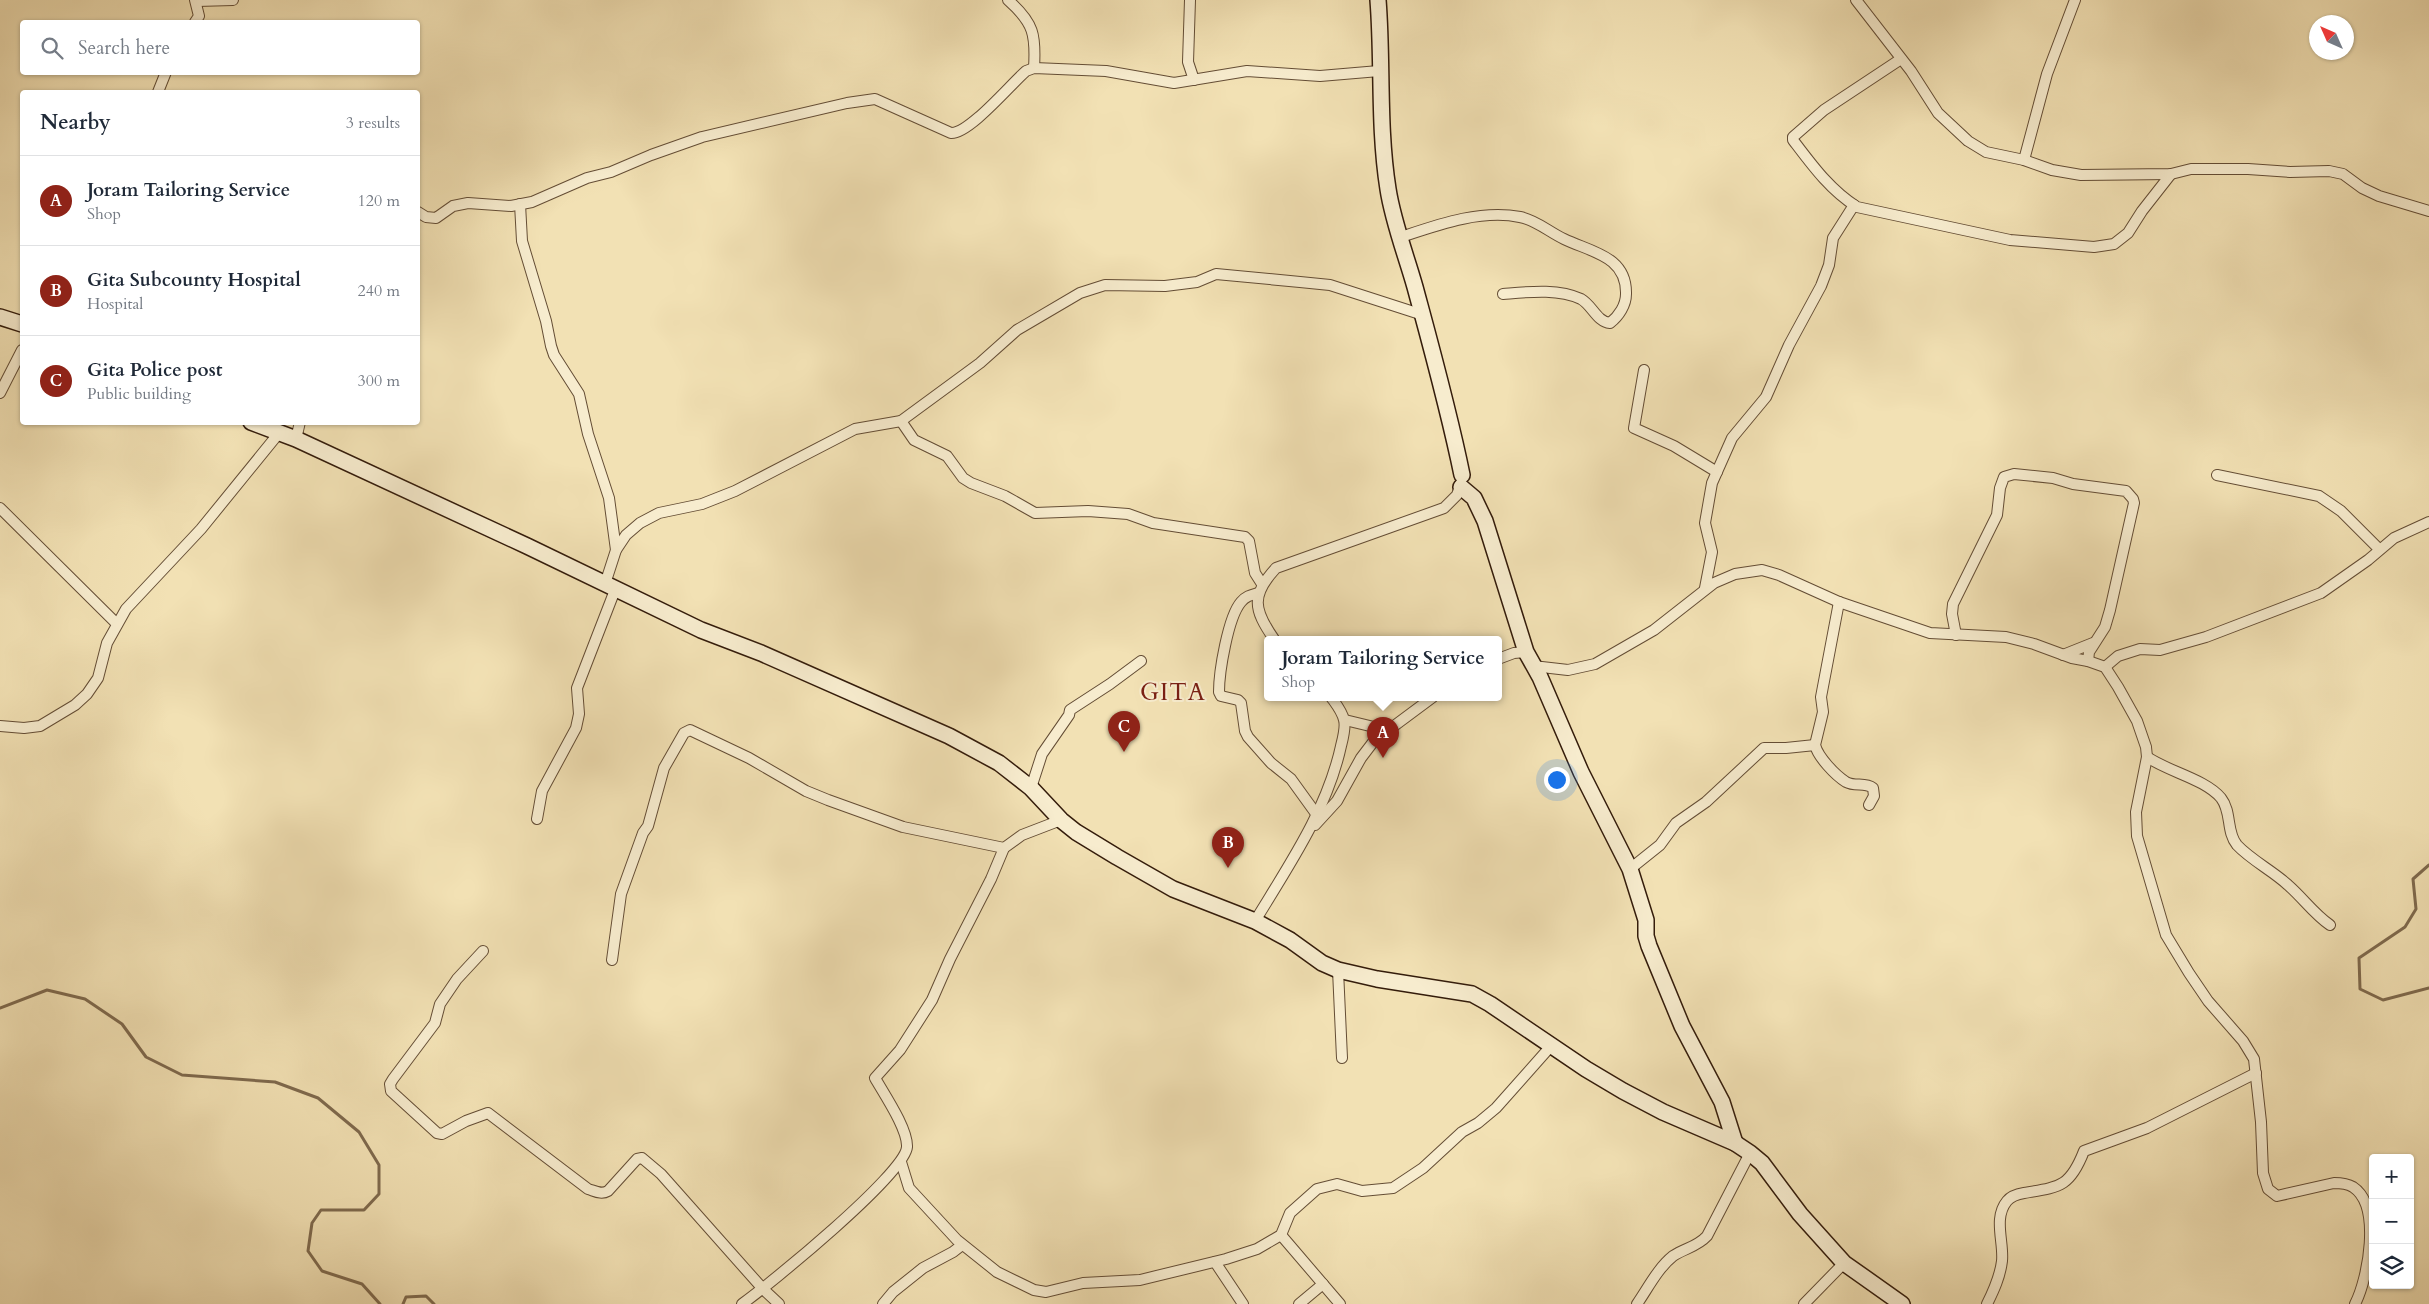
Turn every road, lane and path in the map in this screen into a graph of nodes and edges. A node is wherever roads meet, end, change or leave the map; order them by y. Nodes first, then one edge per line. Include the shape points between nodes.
1 (233, 0) edge
2 (1008, 0) edge
3 (1190, 0) edge
4 (1378, 0) edge
5 (1856, 0) edge
6 (2075, 0) edge
7 (196, 1) edge
8 (196, 20) edge
9 (1901, 60) junction
10 (1034, 68) junction
11 (1379, 71) junction
12 (165, 75) edge
13 (1194, 80) junction
14 (159, 90) edge
15 (2024, 160) junction
16 (2171, 174) junction
17 (520, 204) junction
18 (1854, 204) junction
19 (2429, 210) edge
20 (420, 213) edge
21 (1401, 237) junction
22 (1503, 294) dead end
23 (1423, 315) junction
24 (0, 317) edge
25 (20, 323) edge
26 (20, 354) edge
27 (1644, 370) dead end
28 (0, 393) edge
29 (901, 421) junction
30 (258, 425) edge
31 (299, 425) edge
32 (279, 433) junction
33 (296, 439) junction
34 (1717, 472) junction
35 (2217, 475) dead end
36 (1461, 481) junction
37 (0, 508) edge
38 (2429, 522) edge
39 (2379, 549) junction
40 (616, 550) junction
41 (610, 587) junction
42 (1705, 588) junction
43 (1260, 589) junction
44 (1839, 602) junction
45 (117, 624) junction
46 (1956, 635) junction
47 (1272, 636) edge
48 (2093, 643) junction
49 (1526, 652) junction
50 (2063, 655) junction
51 (1502, 656) edge
52 (1141, 661) dead end
53 (2088, 661) junction
54 (1533, 666) junction
55 (2104, 667) junction
56 (1334, 701) edge
57 (1428, 701) edge
58 (1345, 720) junction
59 (0, 726) edge
60 (1380, 733) junction
61 (1815, 745) junction
62 (2148, 757) junction
63 (1031, 788) junction
64 (1869, 805) dead end
65 (1316, 815) junction
66 (537, 819) dead end
67 (1062, 820) junction
68 (1308, 830) junction
69 (1004, 848) junction
70 (1630, 869) junction
71 (1255, 921) junction
72 (2330, 925) dead end
73 (483, 950) dead end
74 (612, 960) dead end
75 (1338, 970) junction
76 (1552, 1046) junction
77 (1342, 1058) dead end
78 (2256, 1073) junction
79 (1735, 1143) junction
80 (1750, 1154) junction
81 (901, 1162) junction
82 (1281, 1235) junction
83 (962, 1245) junction
84 (1216, 1262) junction
85 (1844, 1263) junction
86 (1323, 1284) junction
87 (763, 1289) junction
88 (1808, 1302) edge
89 (742, 1304) edge
90 (779, 1304) edge
91 (883, 1304) edge
92 (1243, 1304) edge
93 (1300, 1304) edge
94 (1340, 1304) edge
95 (1637, 1304) edge
96 (1902, 1304) edge
97 (1987, 1304) edge
98 (2355, 1304) edge

1 - 7 street
2 - 10 street via 1032,27 1036,44
3 - 13 street via 1188,62
4 - 11 street
5 - 9 street
6 - 15 street via 2048,74
7 - 8 street via 199,16
9 - 15 street via 1938,113 1968,140 1986,152
9 - 18 street via 1824,110 1793,137 1825,181
10 - 13 street via 1106,71 1174,83
10 - 17 street via 1026,71 957,133 875,99 847,103 702,137 587,178 549,196
11 - 13 street via 1320,76 1247,71
11 - 21 street via 1388,189
12 - 14 street
15 - 16 street via 2052,170 2081,175
16 - 18 street via 2128,233 2114,244 2094,247 2010,240
16 - 19 street via 2191,169 2329,171 2343,174 2379,196
17 - 20 street via 482,206 468,203 453,206 436,218
17 - 40 street via 522,241 551,346 579,394 609,498
18 - 34 street via 1833,238 1829,265 1821,286 1766,397 1732,438
21 - 22 street via 1464,219 1520,217 1604,255 1626,280 1626,302 1610,323 1602,321 1586,302 1566,294
21 - 23 street
23 - 29 street via 1330,285 1216,274 1197,282 1164,286 1105,285 1080,293 1017,330 980,363
23 - 36 street via 1450,419
24 - 25 street
26 - 28 street
27 - 34 street via 1634,428 1674,446
29 - 40 street via 855,429 735,491 702,504 659,513 626,535
29 - 43 street via 914,440 947,456 963,478 1035,513 1088,511 1128,514 1162,524 1245,537 1249,541
30 - 32 street
31 - 33 street
32 - 33 street
32 - 45 street via 201,529 126,609
33 - 41 street
34 - 42 street via 1704,524 1712,552
35 - 39 street via 2319,496 2341,511
36 - 43 street via 1453,500 1444,508 1276,568
36 - 49 street via 1485,521
37 - 45 street
38 - 39 street via 2394,538
39 - 55 street via 2320,593 2206,637 2160,650 2140,649 2118,656
40 - 41 street
41 - 63 street via 701,630 949,736 999,763
41 - 66 street via 577,688 579,714 576,728 542,790
42 - 44 street via 1735,574 1762,570
42 - 54 street via 1654,630 1595,664 1568,670
43 - 47 street via 1260,613
43 - 65 street via 1240,603 1233,618 1222,658 1219,692 1221,696 1241,703 1248,737 1291,780
44 - 46 street via 1930,633
44 - 61 street
45 - 59 street via 107,643 98,678 88,694 40,726
46 - 48 street via 1953,604 1997,515 2004,477 2014,474 2126,491 2133,499 2110,610 2105,627
46 - 50 street via 2006,637
48 - 50 street
48 - 53 street
49 - 51 street
49 - 54 street
50 - 53 street
52 - 63 street via 1070,710 1042,754
53 - 55 street
54 - 70 street
55 - 62 street via 2137,721
56 - 58 street
57 - 60 street
58 - 60 street via 1374,727
58 - 65 street via 1333,778
60 - 68 street via 1361,758 1337,801
61 - 64 street via 1821,757 1846,782 1867,784 1873,788 1874,796
61 - 70 street via 1764,748 1706,802 1676,823 1660,845
62 - 72 street via 2222,799 2232,836 2238,845 2288,884
62 - 78 street via 2136,812 2137,836 2166,935 2208,1001 2250,1050
63 - 67 street
65 - 68 street
67 - 69 street via 1022,836
67 - 71 street via 1108,852 1173,889
68 - 71 street
69 - 74 street via 902,828 806,791 749,758 690,730 684,732 664,768 648,826 621,894
69 - 81 street via 932,1000 900,1050 875,1078 904,1133 907,1149
70 - 79 street via 1646,920 1649,946 1682,1026 1722,1102
71 - 75 street
73 - 87 street via 440,1004 435,1023 393,1079 391,1091 437,1133 442,1134 488,1113 588,1189 598,1192 608,1191 637,1159 650,1162
75 - 76 street via 1472,994
75 - 77 street
76 - 79 street via 1663,1112
76 - 82 street via 1496,1108 1462,1132 1423,1168 1393,1188 1362,1191 1337,1184 1317,1189 1290,1213
78 - 97 street via 2146,1128 2084,1151 2070,1178 2062,1184 2019,1194 2008,1200 2002,1212 2002,1259 1998,1280
78 - 98 street via 2263,1173 2272,1194 2277,1196 2334,1183 2344,1184 2353,1187 2367,1206 2369,1247 2366,1273
79 - 80 street
80 - 85 street via 1762,1162 1800,1214
80 - 95 street via 1707,1236 1700,1244 1674,1256 1663,1266
81 - 83 street via 909,1188
81 - 87 street via 849,1215
82 - 84 street via 1249,1252
82 - 86 street
83 - 84 street via 997,1272 1034,1290 1046,1292 1083,1283 1140,1280
83 - 91 street via 923,1268
84 - 92 street
85 - 88 street
85 - 96 street
86 - 93 street
86 - 94 street
87 - 89 street
87 - 90 street

